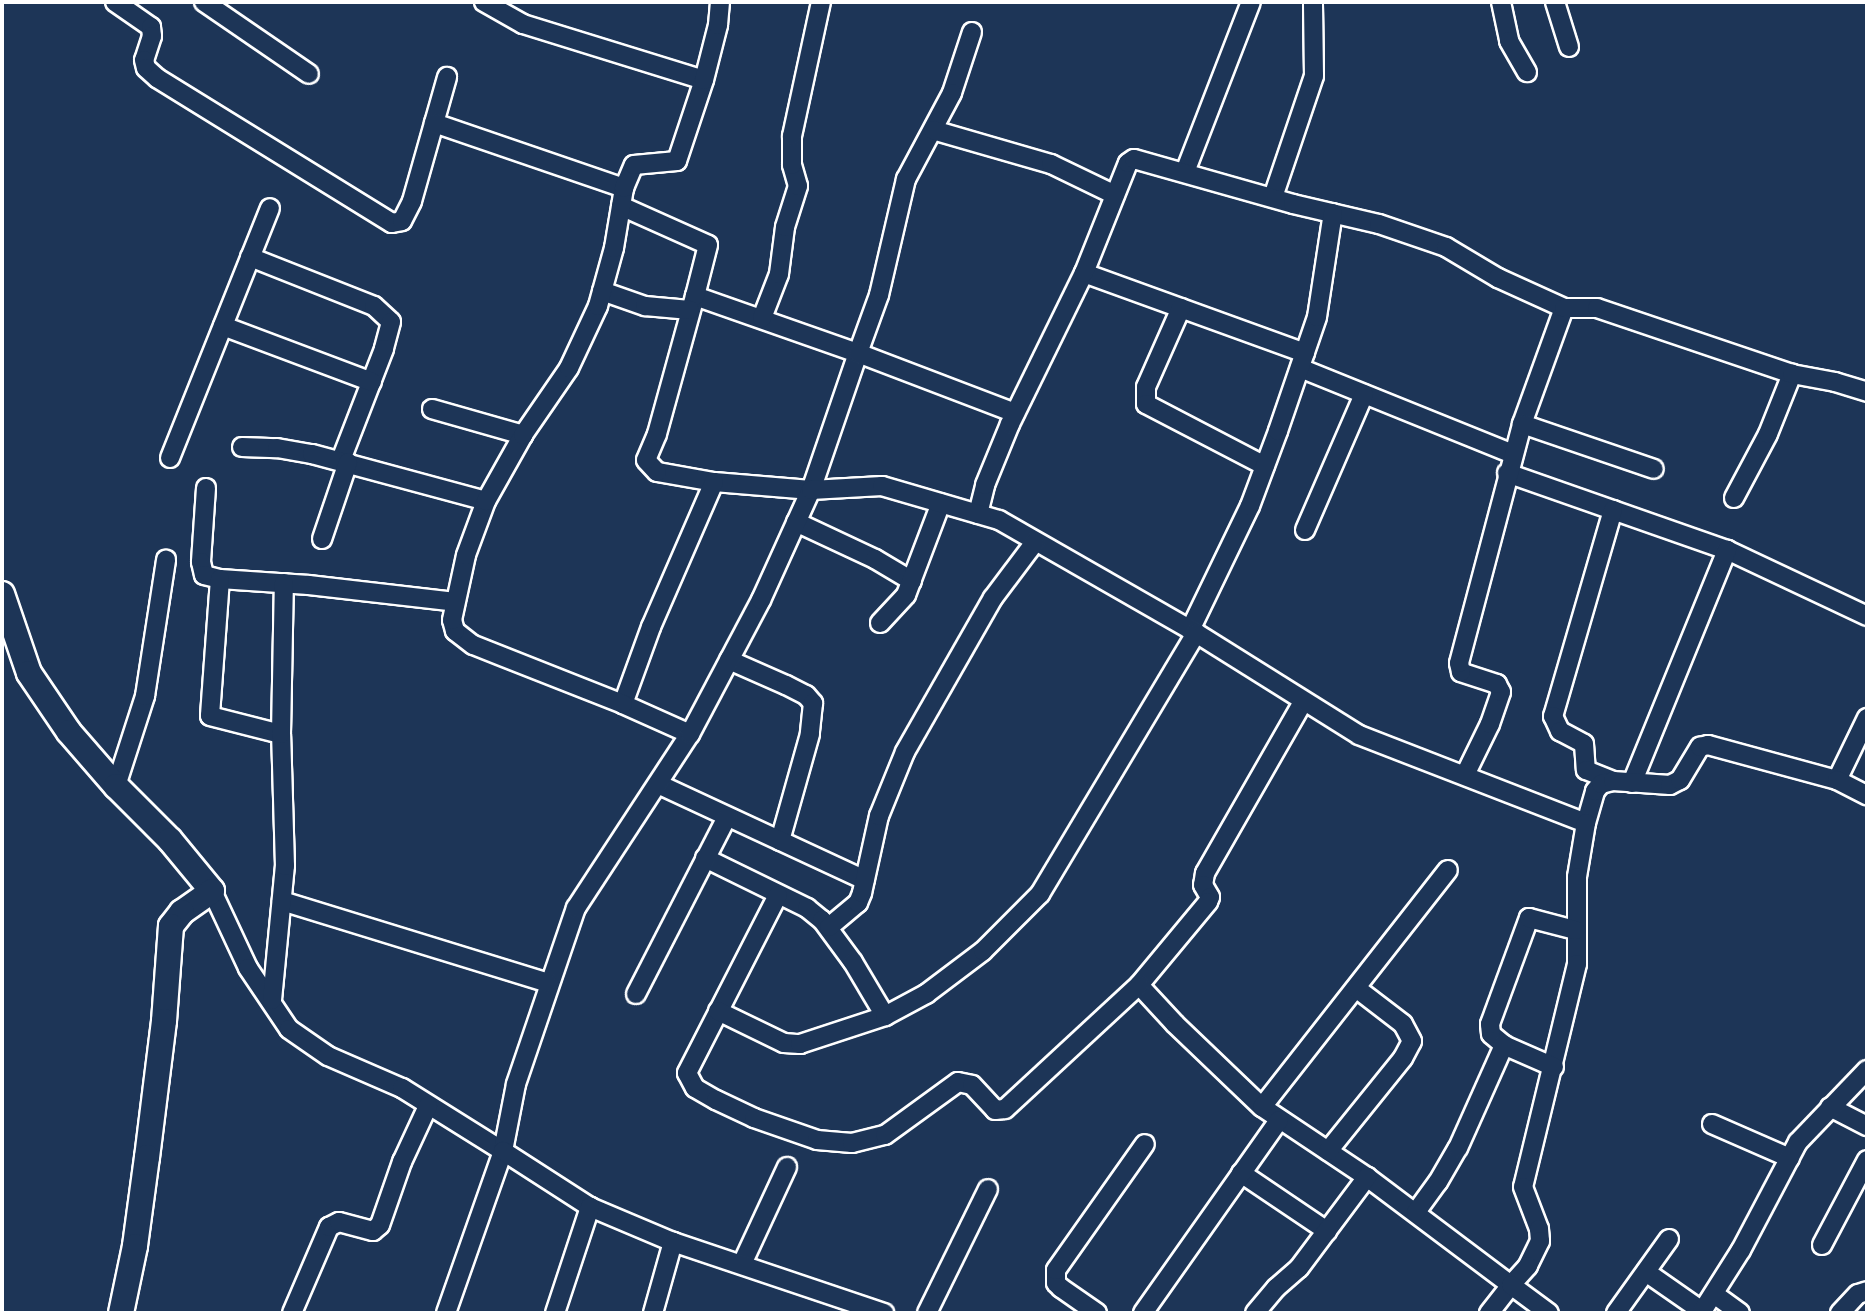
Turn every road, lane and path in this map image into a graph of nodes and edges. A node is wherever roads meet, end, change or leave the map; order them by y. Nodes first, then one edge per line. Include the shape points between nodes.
1 (115, 2) edge
2 (204, 2) edge
3 (484, 2) edge
4 (720, 2) edge
5 (823, 2) edge
6 (1251, 2) edge
7 (1313, 2) edge
8 (1501, 2) edge
9 (1555, 2) edge
10 (972, 32) dead end
11 (1569, 47) dead end
12 (1527, 72) dead end
13 (309, 74) dead end
14 (447, 77) dead end
15 (704, 80) junction
16 (434, 123) junction
17 (933, 130) junction
18 (1185, 172) junction
19 (624, 188) junction
20 (1115, 195) junction
21 (1273, 197) junction
22 (621, 206) junction
23 (270, 208) dead end
24 (1333, 213) junction
25 (250, 257) junction
26 (1084, 273) junction
27 (602, 291) junction
28 (693, 303) junction
29 (1181, 308) junction
30 (1564, 308) junction
31 (762, 318) junction
32 (223, 326) junction
33 (858, 353) junction
34 (1302, 360) junction
35 (1792, 374) junction
36 (372, 382) junction
37 (1867, 392) edge
38 (1364, 394) junction
39 (432, 409) dead end
40 (1015, 413) junction
41 (1522, 424) junction
42 (523, 435) junction
43 (242, 447) dead end
44 (1513, 454) junction
45 (170, 458) dead end
46 (345, 461) junction
47 (1265, 466) junction
48 (1654, 469) dead end
49 (1507, 474) junction
50 (714, 482) junction
51 (206, 488) dead end
52 (811, 491) junction
53 (1734, 498) dead end
54 (486, 501) junction
55 (942, 503) junction
56 (1613, 510) junction
57 (978, 514) junction
58 (796, 522) junction
59 (1305, 530) dead end
60 (322, 539) dead end
61 (1035, 542) junction
62 (1727, 550) junction
63 (166, 559) dead end
64 (220, 579) junction
65 (912, 582) junction
66 (284, 583) junction
67 (2, 594) edge
68 (455, 602) junction
69 (1867, 616) edge
70 (880, 623) dead end
71 (1193, 631) junction
72 (729, 660) junction
73 (1303, 702) junction
74 (623, 704) junction
75 (1865, 728) edge
76 (281, 734) junction
77 (690, 734) junction
78 (1465, 775) junction
79 (1837, 780) junction
80 (1613, 781) junction
81 (1632, 783) junction
82 (658, 784) junction
83 (116, 786) junction
84 (1867, 795) edge
85 (727, 817) junction
86 (1586, 823) junction
87 (780, 841) junction
88 (705, 858) junction
89 (1448, 870) dead end
90 (865, 880) junction
91 (212, 891) junction
92 (778, 895) junction
93 (282, 901) junction
94 (829, 928) junction
95 (1575, 930) junction
96 (548, 983) junction
97 (1139, 985) junction
98 (1356, 988) junction
99 (636, 994) dead end
100 (272, 1000) junction
101 (718, 1011) junction
102 (885, 1016) junction
103 (1504, 1045) junction
104 (1554, 1067) junction
105 (1867, 1070) edge
106 (428, 1106) junction
107 (1262, 1107) junction
108 (1830, 1107) junction
109 (1279, 1120) junction
110 (1712, 1124) dead end
111 (1867, 1126) edge
112 (1145, 1144) dead end
113 (503, 1151) junction
114 (1328, 1151) junction
115 (1790, 1158) junction
116 (1867, 1160) edge
117 (786, 1167) dead end
118 (1241, 1173) junction
119 (1367, 1177) junction
120 (988, 1189) dead end
121 (590, 1207) junction
122 (1416, 1212) junction
123 (1327, 1230) junction
124 (1669, 1239) dead end
125 (673, 1242) junction
126 (1822, 1245) dead end
127 (742, 1264) junction
128 (1646, 1272) junction
129 (1511, 1285) junction
130 (1867, 1291) edge
131 (1714, 1294) junction
132 (299, 1311) edge
133 (1702, 1312) edge
134 (121, 1313) edge
135 (446, 1313) edge
136 (555, 1313) edge
137 (653, 1313) edge
138 (884, 1313) edge
139 (927, 1313) edge
140 (1097, 1313) edge
141 (1143, 1313) edge
142 (1255, 1313) edge
143 (1489, 1313) edge
144 (1549, 1313) edge
145 (1616, 1313) edge
146 (1740, 1313) edge
147 (1840, 1313) edge

1 - 16 street via 151,27 144,60 157,78 386,221 398,223 406,215
2 - 13 street
3 - 15 street via 523,24
4 - 15 street
5 - 31 street via 792,136 798,186 785,227 779,274
6 - 18 street
7 - 21 street via 1314,76
8 - 12 street via 1510,41
9 - 11 street
10 - 17 street via 952,93
14 - 16 street
15 - 19 street via 677,161 634,165
16 - 19 street
17 - 20 street via 1051,164
17 - 33 street via 906,179 885,273
18 - 20 street via 1130,159
18 - 21 street
19 - 22 street
20 - 26 street
21 - 24 street
22 - 27 street
22 - 28 street via 708,245
23 - 25 street
24 - 30 street via 1446,247 1498,278
24 - 34 street via 1317,317
25 - 32 street
25 - 36 street via 374,306 386,316 391,322 389,333
26 - 29 street
26 - 40 street
27 - 28 street via 645,306
27 - 42 street via 569,368
28 - 31 street
28 - 50 street via 646,460 657,472
29 - 34 street
29 - 47 street via 1146,387 1146,404
30 - 35 street via 1597,308
30 - 41 street
31 - 33 street
32 - 36 street
32 - 45 street
33 - 40 street
33 - 52 street
34 - 38 street
34 - 47 street
35 - 37 street
35 - 53 street via 1768,434
36 - 46 street
38 - 44 street
38 - 59 street
39 - 42 street
40 - 57 street
41 - 44 street
41 - 48 street
42 - 54 street
43 - 46 street via 276,448
44 - 49 street
46 - 54 street
46 - 60 street
47 - 71 street
49 - 56 street
49 - 78 street via 1459,663 1461,672 1497,684 1501,692
50 - 52 street
50 - 74 street
51 - 64 street via 202,571
52 - 55 street via 882,486
52 - 58 street
54 - 68 street
55 - 57 street
55 - 65 street
56 - 62 street
56 - 80 street via 1553,716 1560,731 1584,744 1586,769
57 - 61 street via 999,520
58 - 65 street
58 - 72 street
61 - 71 street
61 - 90 street via 993,597 905,752 879,816
62 - 69 street
62 - 81 street
63 - 83 street via 145,696
64 - 66 street
64 - 76 street via 210,716
65 - 70 street via 897,608
66 - 68 street
66 - 76 street
67 - 83 street via 29,673 69,732
68 - 74 street via 454,631 462,639
71 - 73 street
71 - 102 street via 1040,894 983,951 926,994
72 - 77 street
72 - 87 street via 806,695 813,703 810,734
73 - 78 street via 1359,735
73 - 97 street via 1205,873 1208,902
74 - 77 street
75 - 79 street
76 - 93 street
77 - 82 street
78 - 86 street
79 - 81 street via 1708,745 1700,747 1680,780 1655,786
79 - 84 street
80 - 81 street
80 - 86 street via 1595,791
82 - 85 street
82 - 96 street via 576,908
83 - 91 street
85 - 87 street
85 - 88 street
86 - 95 street
87 - 90 street
88 - 92 street
88 - 99 street
89 - 98 street
90 - 94 street via 858,903
91 - 100 street via 248,968
91 - 134 street via 181,912 171,926 147,1157
92 - 94 street via 807,908
92 - 101 street
93 - 96 street
93 - 100 street
94 - 102 street
95 - 103 street via 1533,916 1526,922 1490,1024 1491,1034
95 - 104 street via 1577,964
96 - 113 street via 516,1084
97 - 101 street via 1006,1109 995,1110 972,1085 958,1082 885,1135 852,1143 817,1140 767,1123 695,1088 687,1073
97 - 107 street
98 - 107 street
98 - 114 street via 1403,1024 1412,1041
100 - 106 street via 289,1029 328,1056 402,1088
101 - 102 street via 784,1043 800,1044
103 - 104 street
103 - 122 street via 1458,1148
104 - 129 street via 1523,1187 1541,1241
105 - 108 street
106 - 113 street
106 - 132 street via 380,1225 373,1231 339,1222 328,1227
107 - 109 street
108 - 111 street
108 - 115 street via 1808,1129
109 - 114 street
109 - 118 street
110 - 115 street
112 - 140 street via 1056,1270 1056,1283
113 - 121 street
113 - 135 street
114 - 119 street
115 - 131 street
116 - 126 street
117 - 127 street
118 - 123 street
118 - 141 street
119 - 122 street
119 - 123 street
120 - 139 street
121 - 125 street
121 - 136 street
122 - 129 street
123 - 142 street via 1299,1268
124 - 128 street
125 - 127 street
125 - 137 street
127 - 138 street
128 - 133 street
128 - 145 street
129 - 143 street
129 - 144 street
130 - 147 street
131 - 133 street
131 - 146 street

